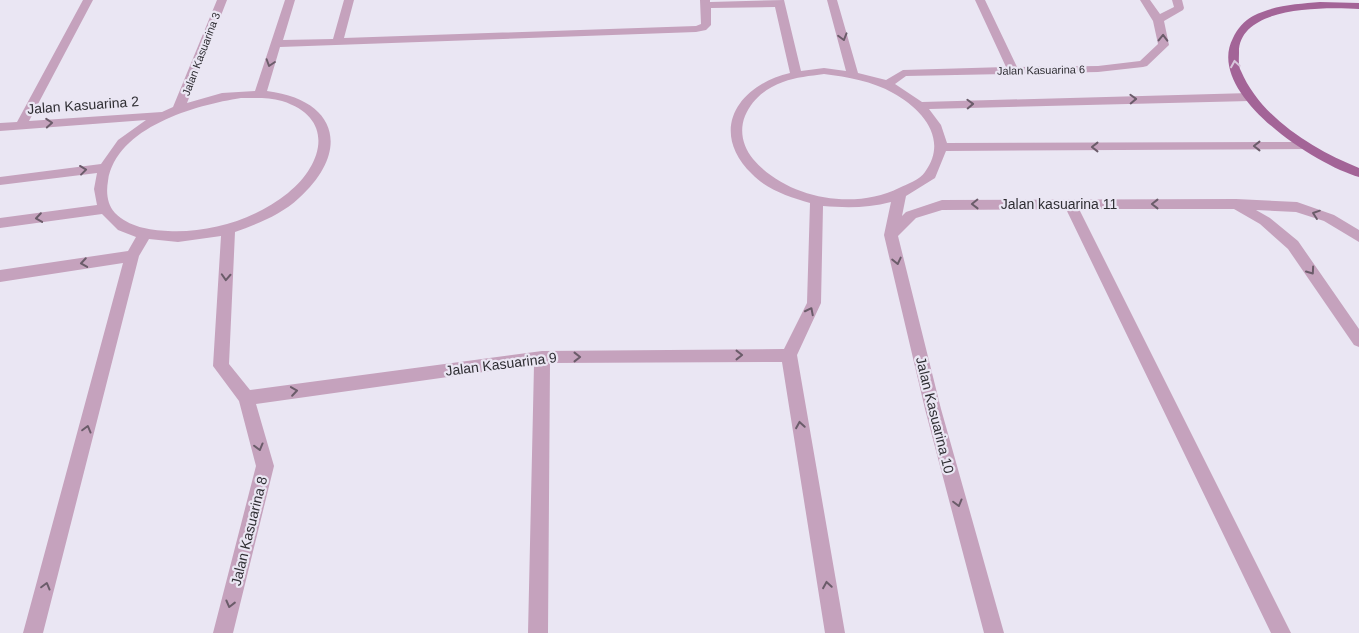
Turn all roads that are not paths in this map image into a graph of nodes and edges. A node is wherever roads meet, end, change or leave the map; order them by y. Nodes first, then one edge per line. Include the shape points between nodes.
1 (88, 0) edge
2 (222, 0) edge
3 (290, 0) edge
4 (349, 0) edge
5 (832, 0) edge
6 (980, 0) edge
7 (1145, 0) edge
8 (1177, 0) edge
9 (1266, 0) edge
10 (779, 2) edge
11 (704, 3) edge
12 (1359, 6) edge
13 (1270, 12) junction
14 (1160, 19) junction
15 (338, 41) junction
16 (276, 44) junction
17 (1013, 71) junction
18 (796, 74) junction
19 (853, 74) junction
20 (888, 84) junction
21 (260, 94) junction
22 (1250, 97) junction
23 (921, 106) junction
24 (174, 111) junction
25 (21, 125) junction
26 (0, 127) edge
27 (1306, 146) junction
28 (941, 147) junction
29 (104, 168) junction
30 (1359, 174) edge
31 (0, 181) edge
32 (899, 196) junction
33 (817, 200) junction
34 (1070, 204) junction
35 (1236, 204) junction
36 (104, 209) junction
37 (0, 223) edge
38 (228, 229) junction
39 (145, 234) junction
40 (891, 235) junction
41 (1359, 237) edge
42 (132, 256) junction
43 (0, 276) edge
44 (1359, 340) edge
45 (788, 355) junction
46 (542, 357) junction
47 (246, 398) junction
48 (33, 633) edge
49 (223, 633) edge
50 (538, 633) edge
51 (835, 633) edge
52 (994, 633) edge
53 (1281, 633) edge

1 - 25 street
2 - 24 street, Jalan Kasuarina 3
3 - 16 street
4 - 15 street
5 -> 19 street
6 - 17 street
7 - 14 street, Jalan Kasuarina 6
8 - 14 street via 1179,8
9 - 13 main road
10 - 11 street
10 - 18 street
11 - 15 street via 706,25 702,28
12 - 13 main road via 1302,5
22 -> 13 main road via 1234,69 1233,44 1246,25
17 -> 14 street, Jalan Kasuarina 6 via 1098,69 1143,64 1164,46
15 - 16 street
16 -> 21 street
17 - 20 street, Jalan Kasuarina 6 via 903,73
18 - 19 street via 824,71
18 - 33 street via 761,88 748,98 739,111 737,140 743,156 772,183
19 - 20 street
20 - 23 street
21 - 24 street via 221,97
21 - 38 street via 278,96 308,108 324,128 324,154 312,175 292,197 266,213
23 -> 22 street
22 - 27 main road via 1273,122
23 - 28 street via 936,125
25 -> 24 street, Jalan Kasuarina 2
24 - 29 street via 134,134
25 - 26 street, Jalan Kasuarina 2
27 -> 28 street
27 - 30 main road
28 - 32 street via 930,175
31 -> 29 street
29 - 36 street via 99,189
32 - 33 street via 846,204
32 - 40 street, Jalan Kasuarina 10
45 -> 33 street via 814,303
35 -> 34 street, Jalan kasuarina 11
34 -> 40 street, Jalan kasuarina 11 via 942,205 911,215
34 - 53 street
41 -> 35 street, Jalan kasuarina 11 via 1329,218 1297,207
35 -> 44 street via 1265,221 1293,244
36 -> 37 street
36 - 39 street via 128,229
38 - 39 street via 171,237
38 -> 47 street, Jalan Kasuarina 8 via 221,366
39 - 42 street
40 -> 52 street, Jalan Kasuarina 10 via 933,409
42 -> 43 street
48 -> 42 street
46 -> 45 street, Jalan Kasuarina 9
51 -> 45 street
47 -> 46 street, Jalan Kasuarina 9
46 - 50 street
47 -> 49 street, Jalan Kasuarina 8 via 265,466

